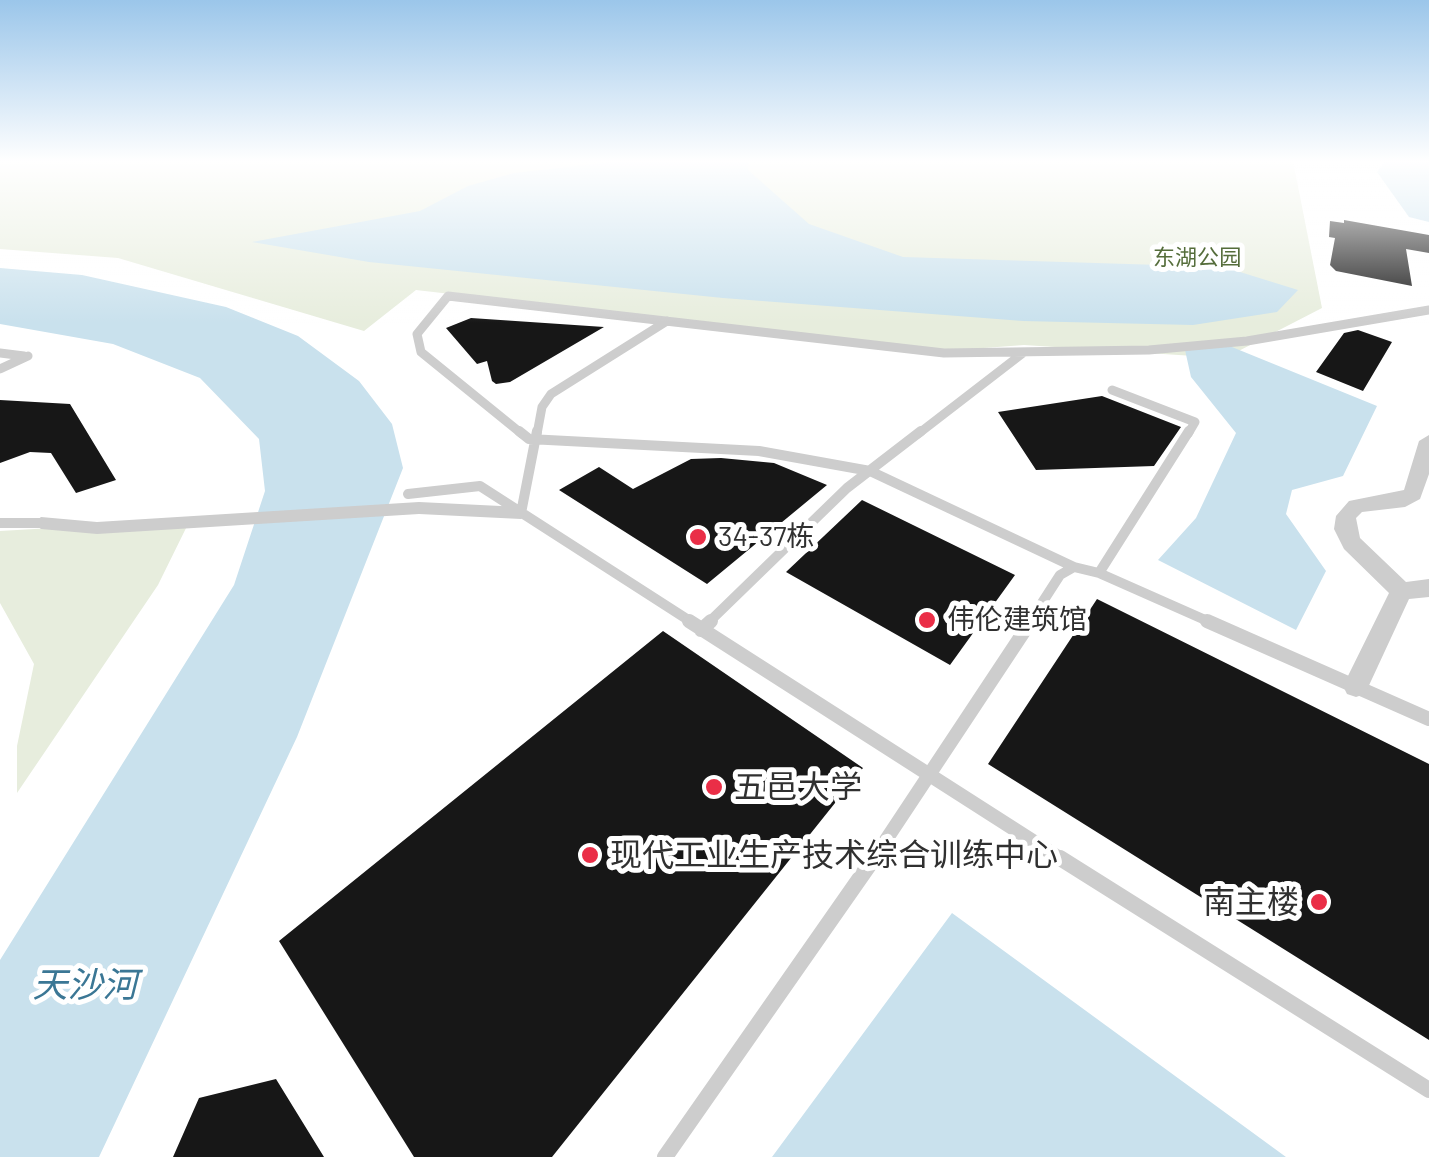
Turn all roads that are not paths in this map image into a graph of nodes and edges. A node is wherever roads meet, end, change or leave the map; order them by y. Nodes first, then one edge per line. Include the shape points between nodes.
1 (1429, 310) edge
2 (667, 321) junction
3 (1024, 352) junction
4 (0, 353) edge
5 (0, 370) edge
6 (1112, 390) dead end
7 (536, 440) junction
8 (1429, 441) edge
9 (870, 471) junction
10 (414, 501) junction
11 (521, 512) junction
12 (0, 524) edge
13 (41, 524) joint
14 (1074, 567) junction
15 (1100, 573) junction
16 (1429, 588) edge
17 (1401, 591) junction
18 (701, 630) junction
19 (1356, 686) junction
20 (1429, 718) edge
21 (931, 777) junction
22 (1429, 1090) edge
23 (665, 1157) edge

1 - 3 lane via 1247,341
2 - 3 lane via 944,353
2 - 7 lane via 551,394
2 - 7 lane via 448,296 417,334 421,352
3 - 9 lane
4 - 5 lane via 28,356
6 - 15 lane via 1195,422
7 - 9 lane via 759,451
7 - 11 lane
8 - 17 street via 1413,494 1356,506 1346,516 1352,543
9 - 14 lane
9 - 18 lane
10 - 11 street
10 - 11 lane via 480,486
10 - 13 street via 97,528
11 - 18 lane
12 - 13 lane
14 - 15 lane
14 - 21 lane via 1060,575
15 - 19 lane
16 - 17 street
17 - 19 street
18 - 21 lane
19 - 20 lane
21 - 22 lane
21 - 23 lane

